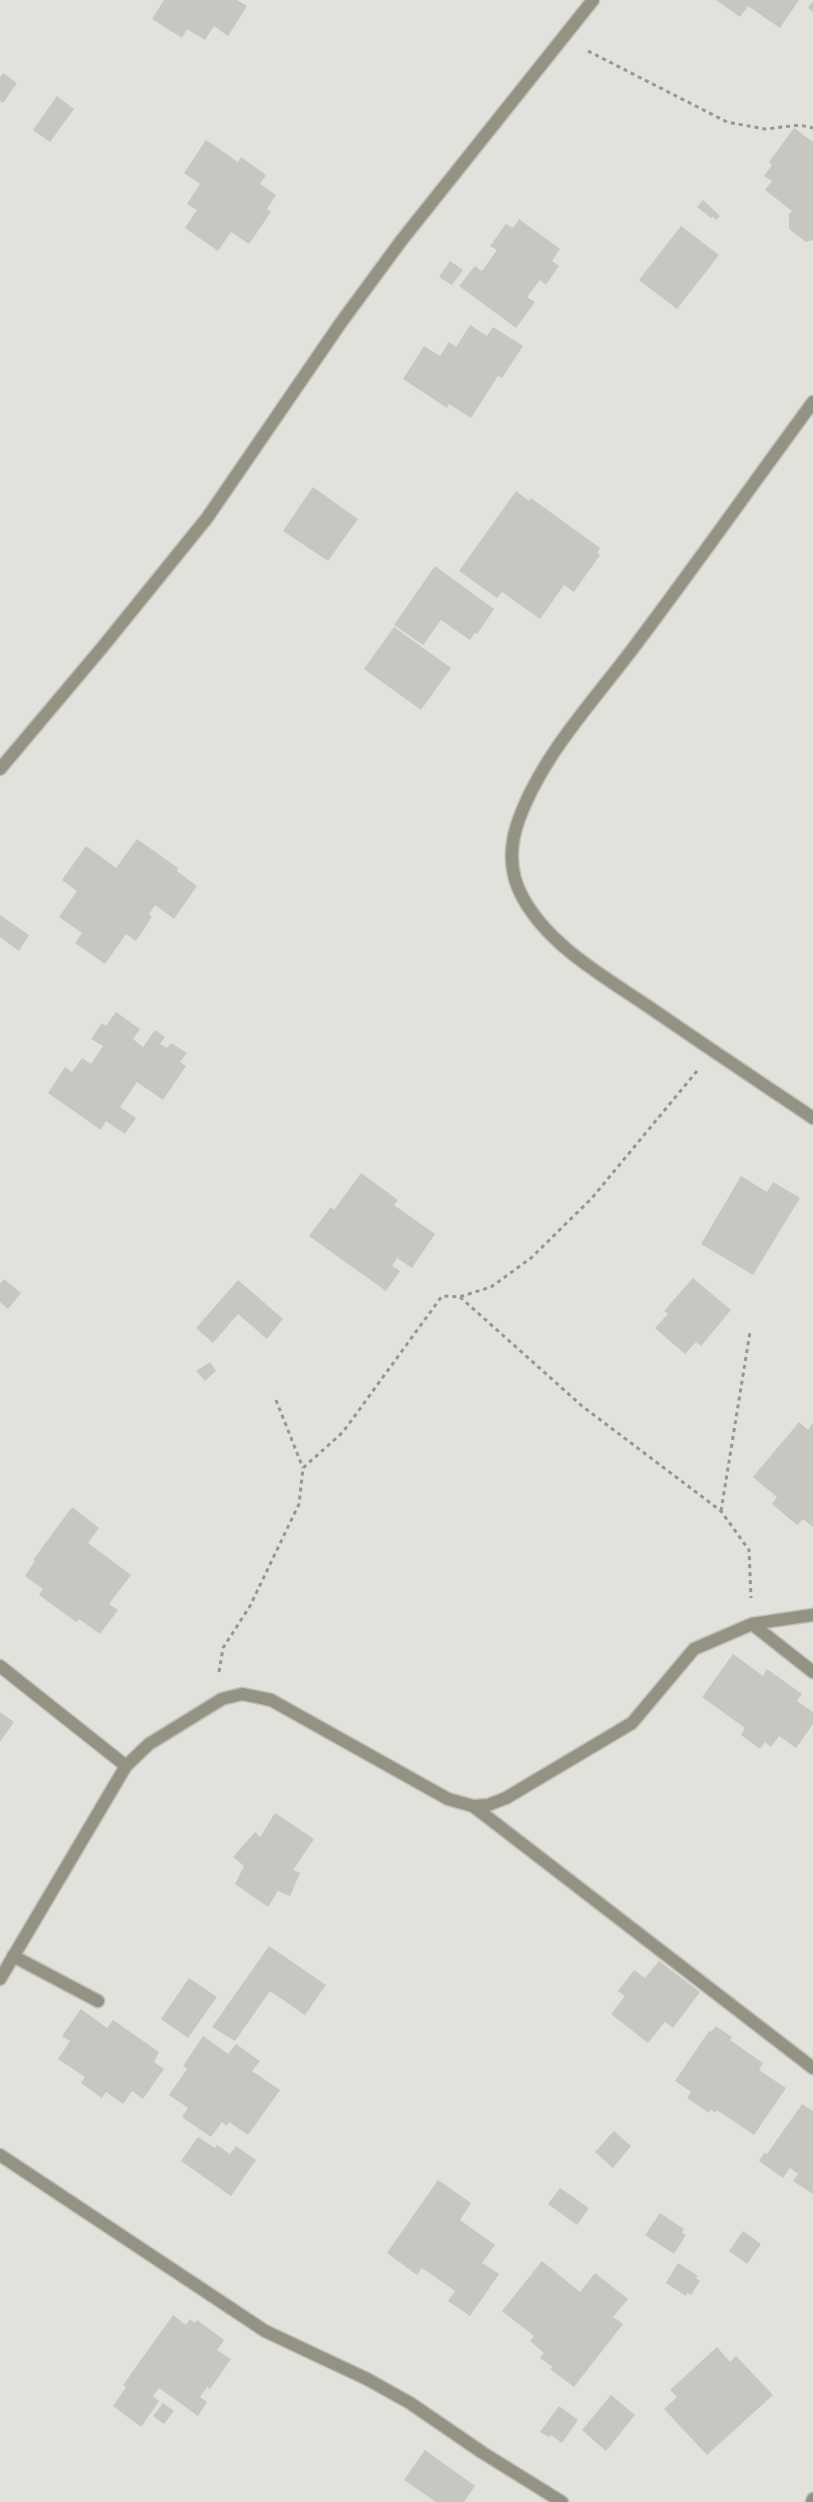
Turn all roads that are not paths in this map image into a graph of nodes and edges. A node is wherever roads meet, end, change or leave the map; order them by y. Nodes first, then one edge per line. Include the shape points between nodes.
1 (593, 0) edge
2 (813, 402) edge
3 (0, 769) edge
4 (813, 1118) edge
5 (813, 1615) edge
6 (752, 1624) junction
7 (0, 1666) edge
8 (813, 1672) edge
9 (126, 1766) junction
10 (473, 1806) junction
11 (14, 1956) junction
12 (0, 1979) edge
13 (98, 2001) dead end
14 (813, 2068) edge
15 (0, 2156) edge
16 (562, 2502) edge

1 - 3 street via 401,241 207,518
2 - 4 street via 632,650 564,737 519,818 511,857 516,884 535,918 548,932 595,969
5 - 6 street
6 - 8 street
6 - 10 street via 694,1649 632,1723 516,1793 488,1805
7 - 9 street
9 - 10 street via 149,1744 214,1703 242,1694 271,1700 448,1798
9 - 11 street
10 - 14 street
11 - 12 street
11 - 13 street
15 - 16 street via 265,2331 410,2403

